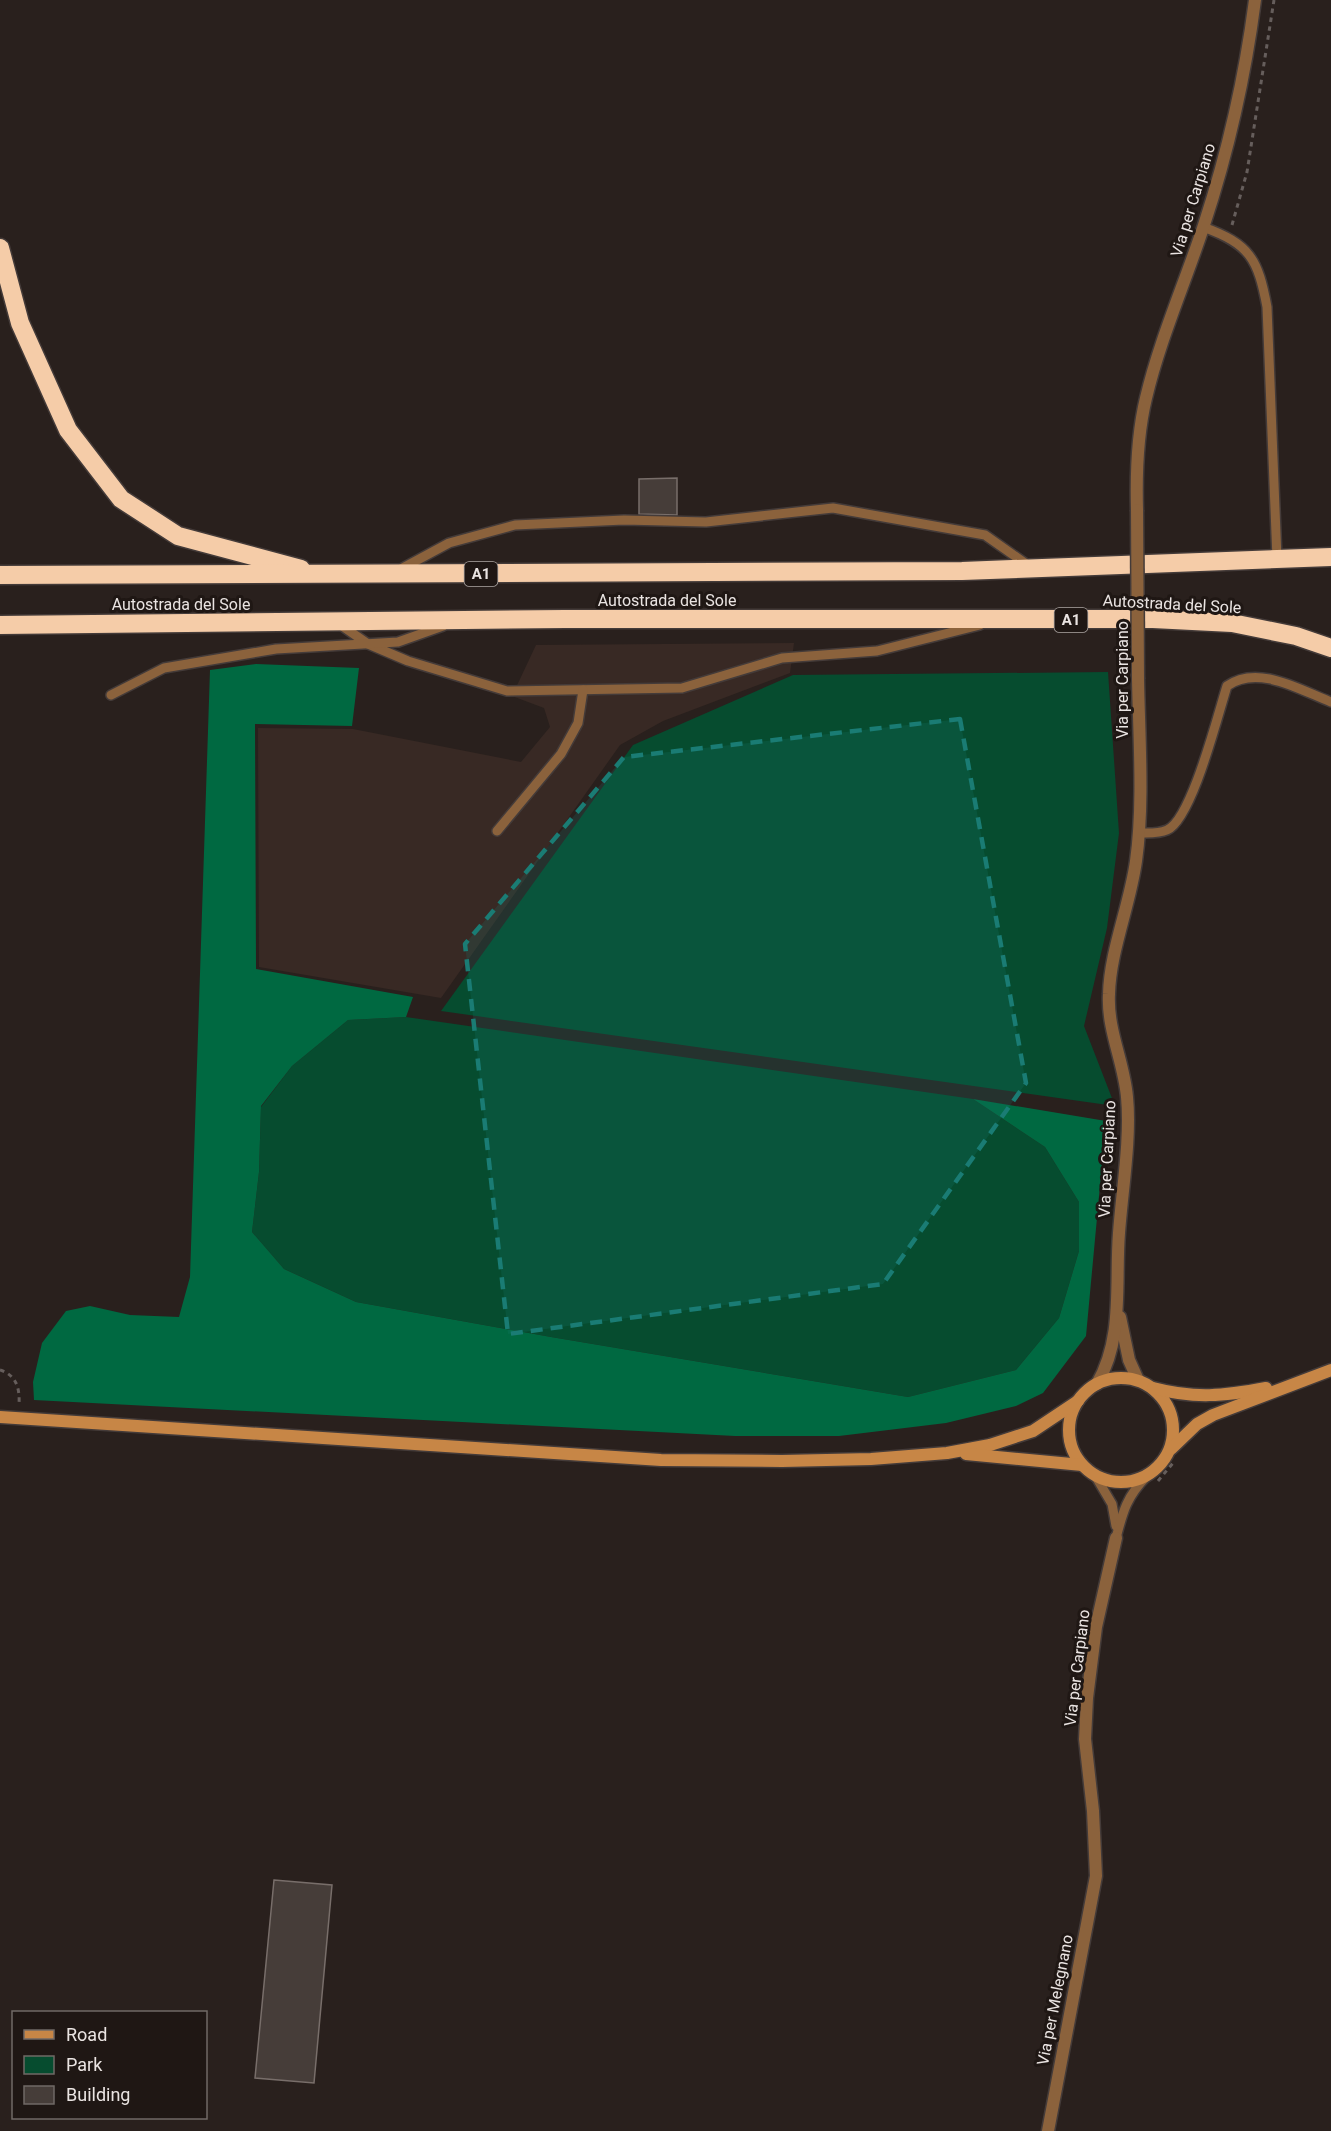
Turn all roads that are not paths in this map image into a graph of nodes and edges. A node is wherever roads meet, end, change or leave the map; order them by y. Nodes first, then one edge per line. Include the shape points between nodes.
1 (1255, 0) edge
2 (1203, 227) junction
3 (0, 248) edge
4 (1331, 557) edge
5 (1277, 559) junction
6 (1034, 569) junction
7 (390, 574) junction
8 (0, 575) edge
9 (322, 575) junction
10 (1002, 620) junction
11 (458, 621) junction
12 (336, 622) junction
13 (173, 624) junction
14 (0, 625) edge
15 (0, 637) edge
16 (368, 644) junction
17 (1331, 648) edge
18 (582, 690) junction
19 (111, 695) dead end
20 (1331, 702) edge
21 (497, 831) dead end
22 (1139, 833) junction
23 (1117, 1298) junction
24 (1331, 1370) edge
25 (1138, 1380) junction
26 (1303, 1381) junction
27 (1097, 1384) junction
28 (1153, 1388) junction
29 (1078, 1401) junction
30 (0, 1417) edge
31 (947, 1453) junction
32 (1174, 1453) junction
33 (1082, 1466) junction
34 (1096, 1477) junction
35 (1151, 1480) junction
36 (1116, 1538) junction
37 (1096, 1875) joint
38 (1048, 2131) edge

1 - 2 street, Via per Carpiano via 1234,118
2 - 5 lane via 1228,236 1241,246 1262,279 1267,307
2 - 22 street, Via per Carpiano, bridge via 1145,398 1139,438
3 - 9 highway via 20,323 68,430 121,499 178,536
4 - 5 highway, Autostrada del Sole / A1
5 - 6 highway, Autostrada del Sole / A1
6 - 7 highway, Autostrada del Sole / A1
6 - 7 lane, A1 via 985,535 833,508 706,522 624,520 514,525 449,543
7 - 9 highway, Autostrada del Sole / A1
8 - 9 highway, Autostrada del Sole / A1
10 - 11 highway, Autostrada del Sole / A1
10 - 17 highway, Autostrada del Sole / A1 via 1232,623 1296,636
10 - 18 lane via 877,651 783,658 682,688
11 - 12 highway, Autostrada del Sole / A1
11 - 16 lane via 398,642
12 - 13 highway, Autostrada del Sole / A1
12 - 16 lane
13 - 14 highway, Autostrada del Sole / A1
13 - 15 highway
16 - 18 lane via 408,661 507,691
16 - 19 lane via 276,649 164,668
18 - 21 lane via 578,723 561,754
20 - 22 lane via 1258,676 1234,681 1227,686 1194,791 1176,823 1168,830
22 - 23 street, Via per Carpiano via 1108,995 1128,1119
23 - 25 street, Via per Carpiano via 1129,1360
23 - 27 street, Via per Carpiano via 1112,1349
24 - 26 main road
25 - 27 main road via 1124,1377
25 - 28 main road
26 - 28 main road via 1210,1396 1188,1396
26 - 32 main road via 1213,1415 1197,1424
27 - 29 main road
28 - 32 main road via 1165,1400 1172,1416
29 - 31 main road via 1033,1431
29 - 33 main road via 1069,1434 1072,1451
30 - 31 main road via 661,1460 871,1459
31 - 33 main road
32 - 35 main road
33 - 34 main road
34 - 35 main road via 1112,1482
34 - 36 lane, Via per Carpiano via 1112,1504
35 - 36 lane, Via per Carpiano via 1131,1493
36 - 37 street, Via per Carpiano via 1096,1627 1087,1698 1085,1738
37 - 38 street, Via per Melegnano

